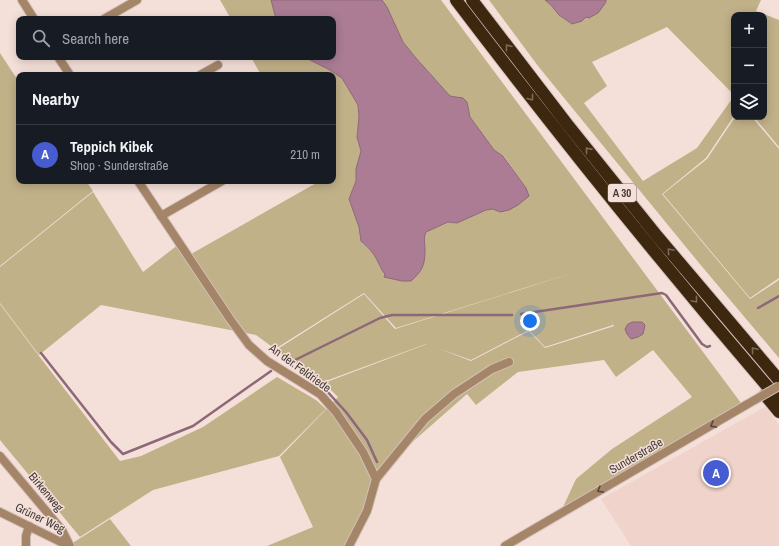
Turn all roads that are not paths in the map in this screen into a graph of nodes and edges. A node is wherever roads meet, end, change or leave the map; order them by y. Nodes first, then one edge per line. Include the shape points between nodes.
1 (22, 0) edge
2 (137, 0) edge
3 (456, 0) edge
4 (472, 0) edge
5 (32, 16) edge
6 (109, 16) edge
7 (60, 60) edge
8 (218, 65) dead end
9 (68, 72) edge
10 (205, 72) edge
11 (140, 184) edge
12 (217, 184) edge
13 (161, 216) junction
14 (509, 362) dead end
15 (747, 363) junction
16 (779, 380) edge
17 (779, 386) edge
18 (779, 400) edge
19 (779, 412) edge
20 (0, 456) edge
21 (376, 480) junction
22 (0, 512) edge
23 (29, 526) junction
24 (26, 546) edge
25 (69, 546) edge
26 (349, 546) edge
27 (505, 546) edge

1 - 5 street
2 - 6 street
3 -> 15 highway, A 30 via 625,216
16 -> 4 highway, A 30 via 648,224
7 - 9 street
8 - 10 street
11 - 13 street, An der Feldriede
12 - 13 street
13 - 21 street, An der Feldriede via 249,345 267,361 320,394 336,412 363,452
14 - 21 street via 492,369 454,394 425,419
15 - 18 highway, A 30
15 - 19 highway via 752,379
17 -> 27 street, Sunderstraße, bridge
20 - 25 street, Birkenweg via 62,530
21 - 26 street via 366,511
22 - 23 street, Grüner Weg
23 - 24 street
23 - 25 street, Grüner Weg

